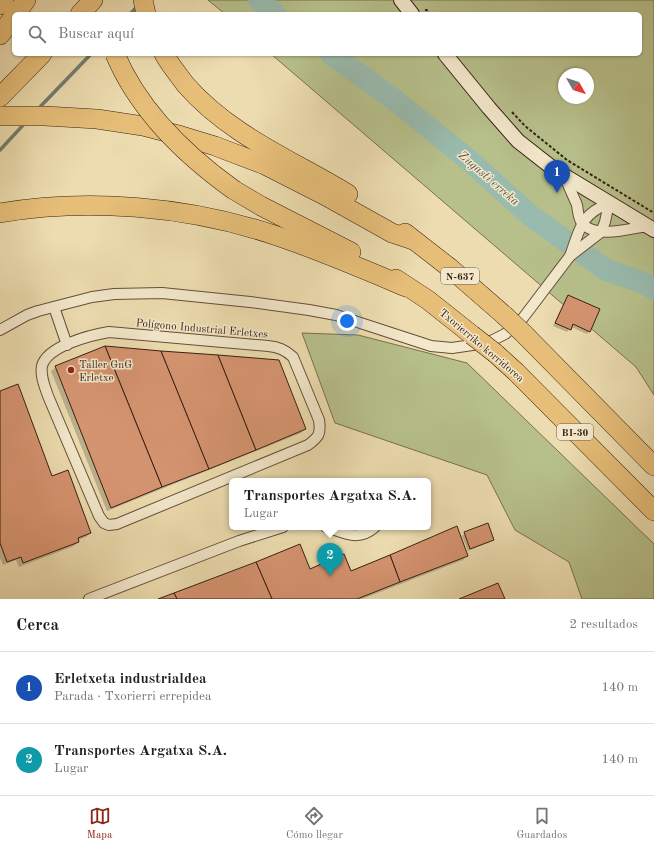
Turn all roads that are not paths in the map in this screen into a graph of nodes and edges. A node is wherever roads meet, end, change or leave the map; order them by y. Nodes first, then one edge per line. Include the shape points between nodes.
1 (4, 0) edge
2 (26, 0) edge
3 (94, 0) edge
4 (143, 0) edge
5 (401, 0) edge
6 (0, 5) edge
7 (17, 12) edge
8 (82, 12) edge
9 (98, 12) edge
10 (146, 12) edge
11 (410, 12) edge
12 (12, 19) edge
13 (0, 35) edge
14 (40, 56) edge
15 (116, 56) edge
16 (165, 56) edge
17 (446, 56) edge
18 (0, 97) edge
19 (0, 116) edge
20 (565, 176) junction
21 (609, 203) junction
22 (1, 213) edge
23 (581, 224) junction
24 (650, 228) edge
25 (599, 234) junction
26 (413, 240) junction
27 (570, 256) junction
28 (406, 287) junction
29 (54, 307) junction
30 (0, 330) edge
31 (523, 333) joint
32 (67, 345) junction
33 (654, 466) edge
34 (654, 511) edge
35 (274, 530) edge
36 (335, 530) edge
37 (371, 530) edge
38 (89, 599) edge

1 - 6 highway
2 - 7 highway
3 - 8 highway
3 - 9 highway
4 - 10 highway
5 - 11 main road
12 - 13 highway
14 - 18 highway
15 - 28 highway, bridge via 131,85 154,116 194,159 234,190 369,261
16 - 26 highway via 195,95 234,128 386,216
17 - 20 main road via 518,141
19 - 26 highway via 97,119 176,134 265,165 392,233
20 - 21 main road
20 - 23 street via 577,205
21 - 23 street via 592,212
21 - 24 main road
21 - 25 street via 605,222
22 - 28 highway via 73,206 108,206 207,218 269,233
23 - 25 street
23 - 27 street
24 - 25 street
25 - 27 street
26 - 31 highway, N-637, bridge via 450,268
27 - 29 street via 525,316 512,328 491,341 452,348 431,346 336,315 200,296 162,293 114,294
28 - 34 highway, Txorierriko korridorea / BI-30, bridge via 445,312 495,353
29 - 30 street via 27,315
29 - 32 street
31 - 33 highway, BI-30
32 - 32 street, Polígono Industrial Erletxes via 108,332 280,348 293,357 321,430 317,438 308,445 117,524 109,525 99,516 43,381 42,367 47,358 54,351
35 - 38 street
36 - 37 street via 354,536 366,534

